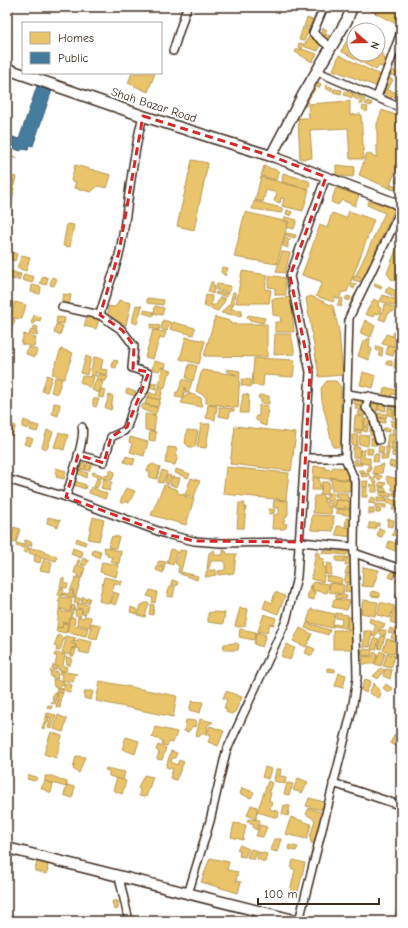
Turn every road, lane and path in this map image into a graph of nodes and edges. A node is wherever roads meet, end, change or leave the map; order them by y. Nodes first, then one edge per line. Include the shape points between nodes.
1 (187, 7) edge
2 (319, 7) edge
3 (352, 7) edge
4 (401, 32) edge
5 (331, 48) junction
6 (173, 50) dead end
7 (7, 69) edge
8 (316, 71) junction
9 (377, 97) junction
10 (401, 108) edge
11 (143, 116) junction
12 (271, 156) junction
13 (326, 177) junction
14 (401, 209) edge
15 (62, 307) dead end
16 (100, 315) junction
17 (348, 394) junction
18 (369, 396) junction
19 (401, 403) edge
20 (82, 427) dead end
21 (379, 440) dead end
22 (78, 455) junction
23 (305, 458) junction
24 (345, 458) junction
25 (7, 479) edge
26 (66, 497) junction
27 (301, 542) junction
28 (354, 550) junction
29 (401, 569) edge
30 (333, 783) junction
31 (396, 804) dead end
32 (7, 848) edge
33 (120, 878) junction
34 (188, 894) junction
35 (129, 921) edge
36 (298, 921) edge

1 - 6 street
2 - 5 street via 322,11 312,33
3 - 5 main road
4 - 9 street
5 - 8 main road
7 - 11 main road, Shah Bazar Road
8 - 9 street
8 - 12 main road
9 - 10 street
11 - 12 main road, Shah Bazar Road
11 - 16 street via 137,138 119,252
12 - 13 street
13 - 14 street via 395,203
13 - 23 street via 290,276 310,372
14 - 17 street via 349,318
15 - 16 street
16 - 22 street via 122,330 134,346 132,368 148,373 145,388 134,405 127,427 111,437 104,462
17 - 18 street
17 - 24 street
18 - 19 street
18 - 21 street via 366,408 373,416
20 - 22 street
22 - 26 street
23 - 24 street
23 - 27 street
24 - 28 street via 355,481
25 - 26 street
26 - 27 street via 166,534 194,541
27 - 28 street
27 - 34 street via 297,577 286,621 226,752 210,821
28 - 29 street
28 - 30 street via 357,678 352,710
30 - 31 street
30 - 36 street
32 - 33 main road
33 - 34 main road
33 - 35 street
34 - 36 main road

